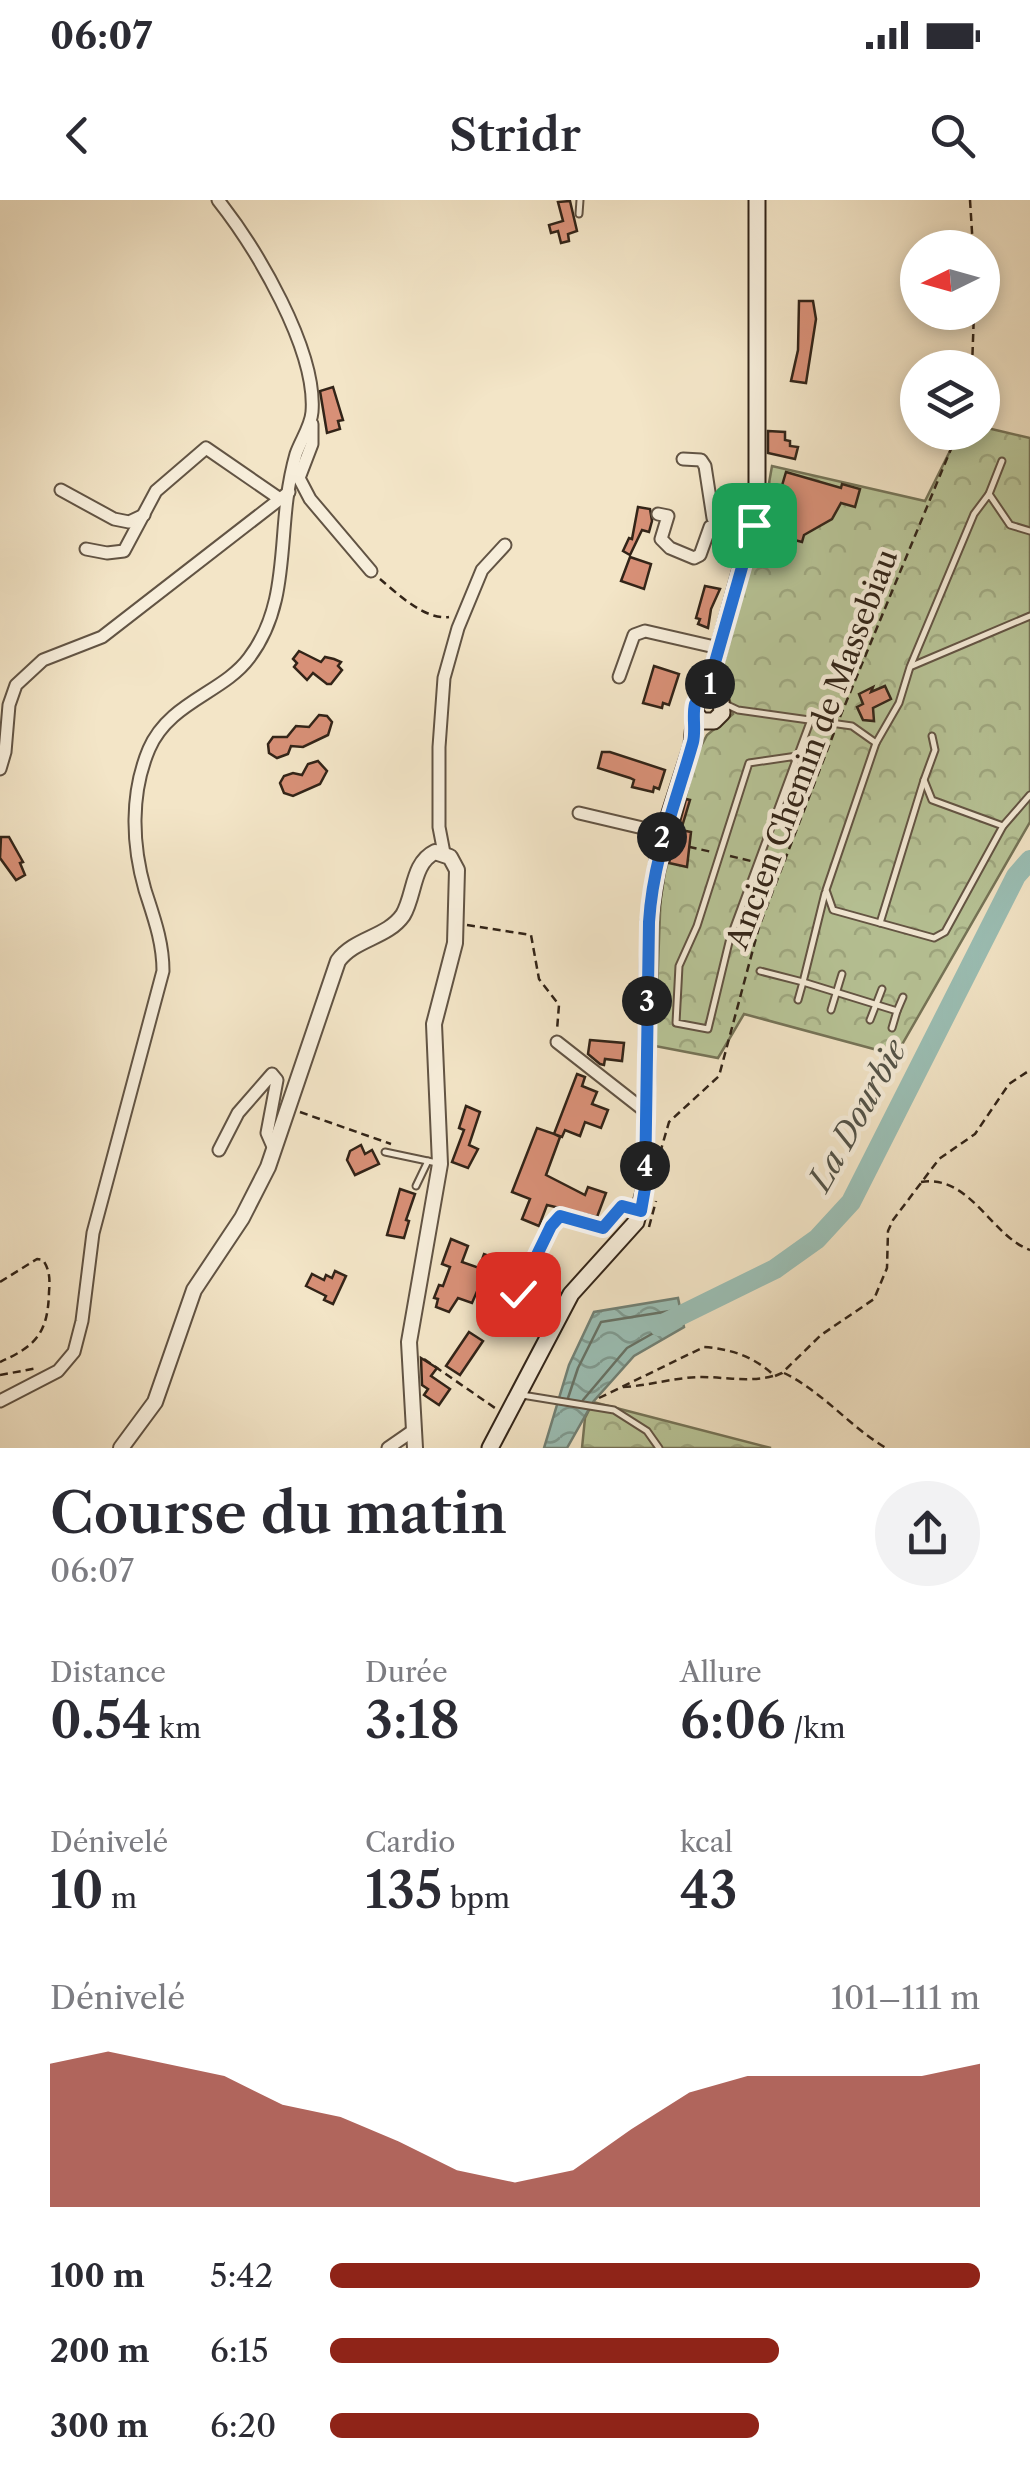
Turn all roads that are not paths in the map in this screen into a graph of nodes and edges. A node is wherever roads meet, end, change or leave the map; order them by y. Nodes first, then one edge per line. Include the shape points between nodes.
1 (218, 200) edge
2 (580, 200) edge
3 (757, 200) edge
4 (579, 214) dead end
5 (312, 416) junction
6 (683, 459) dead end
7 (1002, 461) dead end
8 (60, 490) dead end
9 (989, 494) junction
10 (284, 496) junction
11 (658, 514) dead end
12 (144, 515) junction
13 (753, 529) junction
14 (1030, 531) edge
15 (505, 545) dead end
16 (86, 549) dead end
17 (371, 572) road end
18 (1030, 616) edge
19 (719, 648) junction
20 (910, 667) junction
21 (619, 677) dead end
22 (712, 708) junction
23 (738, 710) junction
24 (810, 722) junction
25 (932, 736) dead end
26 (876, 744) junction
27 (797, 756) junction
28 (0, 769) edge
29 (924, 780) junction
30 (1030, 795) edge
31 (579, 813) dead end
32 (1003, 826) junction
33 (664, 833) junction
34 (444, 853) junction
35 (826, 890) junction
36 (880, 923) junction
37 (760, 971) dead end
38 (842, 974) dead end
39 (804, 982) junction
40 (882, 989) dead end
41 (836, 992) junction
42 (904, 997) dead end
43 (798, 1000) dead end
44 (876, 1004) junction
45 (831, 1010) dead end
46 (897, 1011) junction
47 (870, 1020) dead end
48 (892, 1028) dead end
49 (557, 1042) road end
50 (645, 1112) junction
51 (274, 1149) junction
52 (219, 1150) dead end
53 (385, 1152) dead end
54 (434, 1162) junction
55 (416, 1186) dead end
56 (641, 1211) junction
57 (518, 1294) dead end
58 (519, 1394) junction
59 (0, 1401) edge
60 (414, 1430) junction
61 (121, 1448) edge
62 (388, 1448) edge
63 (415, 1448) edge
64 (490, 1448) edge
65 (659, 1448) edge

1 - 5 street via 296,330 312,383
2 - 4 lane
3 - 13 main road
5 - 10 street
5 - 17 street via 312,444 298,478
6 - 13 street via 705,466 713,518
7 - 9 lane
8 - 12 street via 114,519
9 - 14 lane via 1010,526
9 - 20 lane via 974,514
10 - 12 street via 206,448 156,491
10 - 28 street via 102,637 43,660 16,685
10 - 59 street via 283,572 266,633 246,662 172,716 150,747 137,790 134,839 163,948 162,971 93,1234 74,1352 58,1371
11 - 13 street via 668,516 661,539 694,558 710,527
12 - 16 street via 124,550
13 - 19 main road
15 - 34 street via 482,570 444,678
18 - 20 lane
19 - 21 street via 645,631 634,636
19 - 22 main road
20 - 26 lane
22 - 23 lane
22 - 23 lane
22 - 33 main road via 692,745
23 - 24 lane
24 - 26 lane via 852,726
24 - 27 lane
25 - 29 lane via 935,750
26 - 35 lane
27 - 27 lane via 730,938 708,1029 676,1024 679,966 698,926 748,763
29 - 32 lane via 932,800
29 - 36 lane
30 - 32 lane
31 - 33 street
32 - 36 lane via 945,932 934,938
33 - 50 main road via 649,922
34 - 51 street via 421,863 398,921 338,961
34 - 54 street via 457,870 456,922 434,1024
35 - 36 lane via 833,910
35 - 39 lane
37 - 39 lane
38 - 41 lane
39 - 41 lane
39 - 43 lane
40 - 44 lane
41 - 44 lane
41 - 45 lane
42 - 46 lane
44 - 46 lane
44 - 47 lane
46 - 48 lane
49 - 50 street
50 - 56 main road
51 - 52 street via 268,1133 272,1074 238,1113
51 - 61 street via 242,1218 194,1290 154,1402
53 - 54 lane
54 - 55 lane
54 - 60 street via 408,1353
56 - 57 street via 622,1206 603,1228 560,1216
56 - 58 main road via 570,1294
58 - 64 main road
58 - 65 lane via 614,1410 647,1431
60 - 62 street
60 - 63 street

